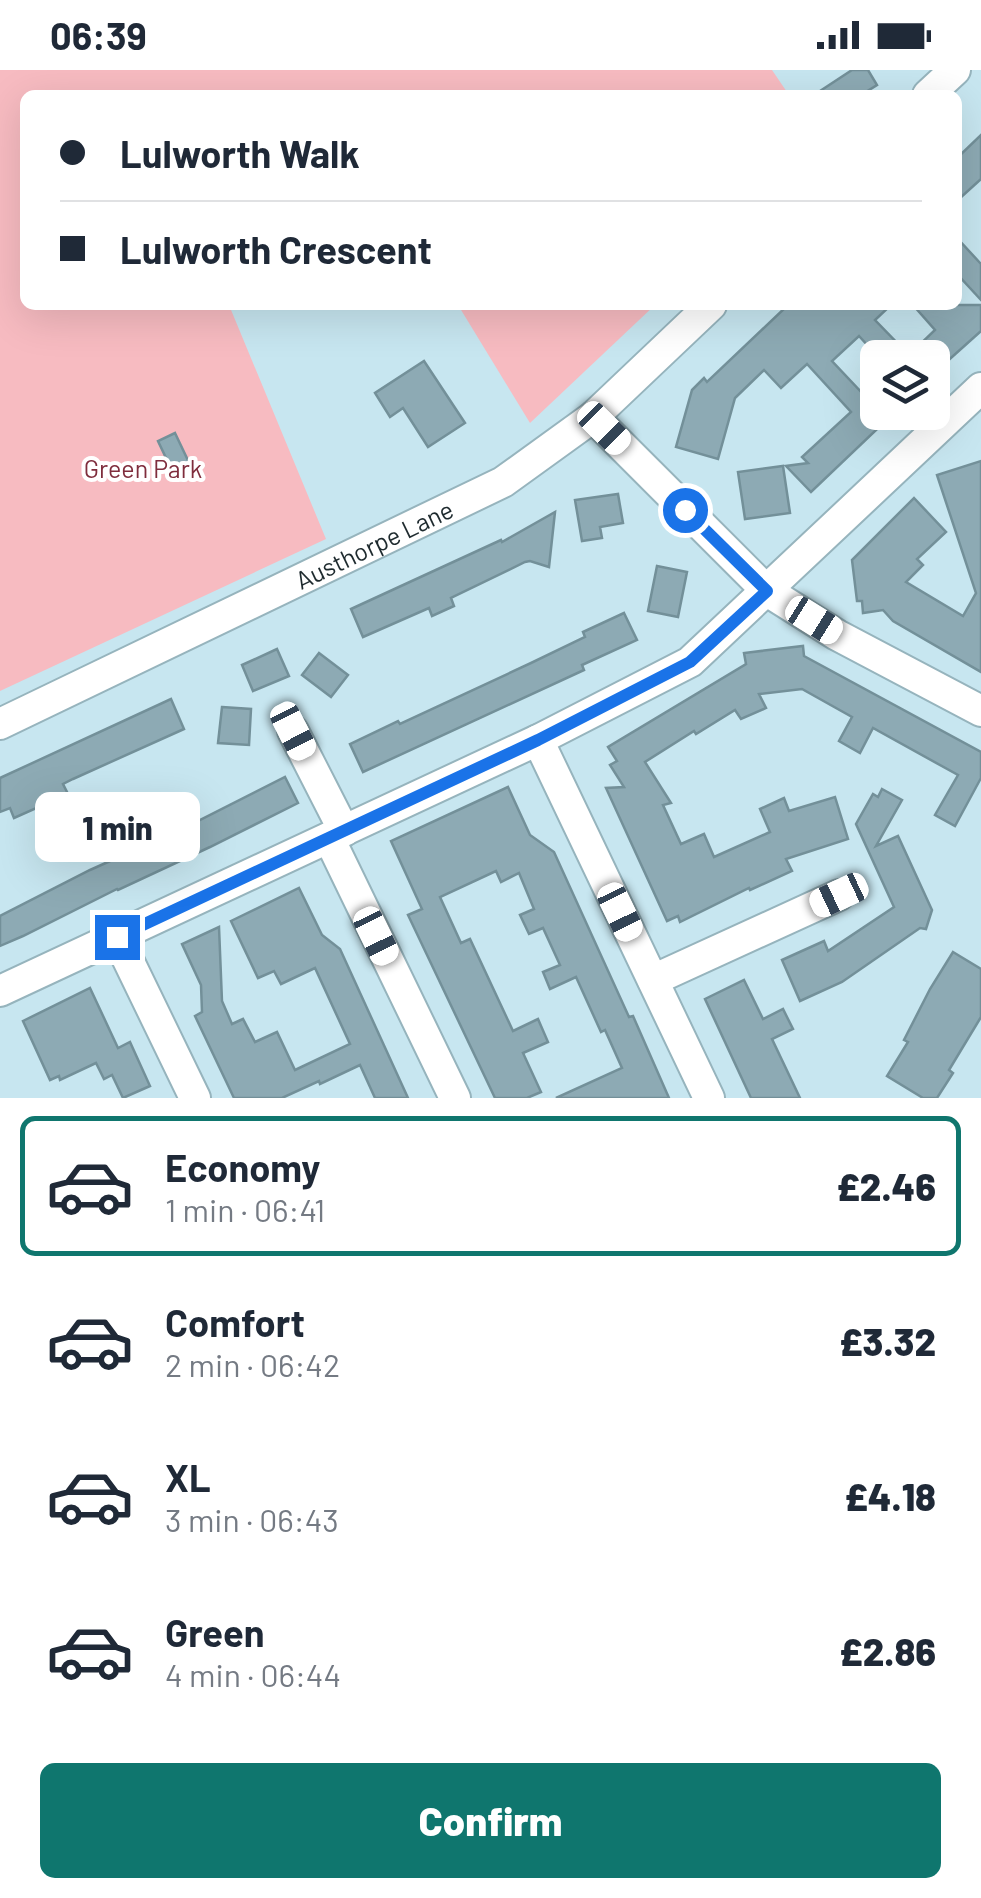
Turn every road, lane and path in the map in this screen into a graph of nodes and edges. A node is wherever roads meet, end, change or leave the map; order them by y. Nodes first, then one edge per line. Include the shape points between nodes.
1 (955, 70) edge
2 (925, 86) edge
3 (707, 310) edge
4 (980, 392) edge
5 (592, 417) junction
6 (767, 591) junction
7 (981, 711) edge
8 (0, 724) edge
9 (293, 731) dead end
10 (538, 740) junction
11 (336, 835) junction
12 (839, 895) dead end
13 (117, 937) junction
14 (653, 980) junction
15 (0, 991) edge
16 (195, 1098) edge
17 (455, 1098) edge
18 (708, 1098) edge

1 - 2 street
3 - 5 street, Austhorpe Lane
4 - 6 street
5 - 6 street
5 - 8 street, Austhorpe Lane via 503,482
6 - 7 street
6 - 10 street via 690,662
9 - 11 street
10 - 11 street
10 - 14 street
11 - 13 street
11 - 17 street
12 - 14 street
13 - 15 street
13 - 16 street
14 - 18 street

